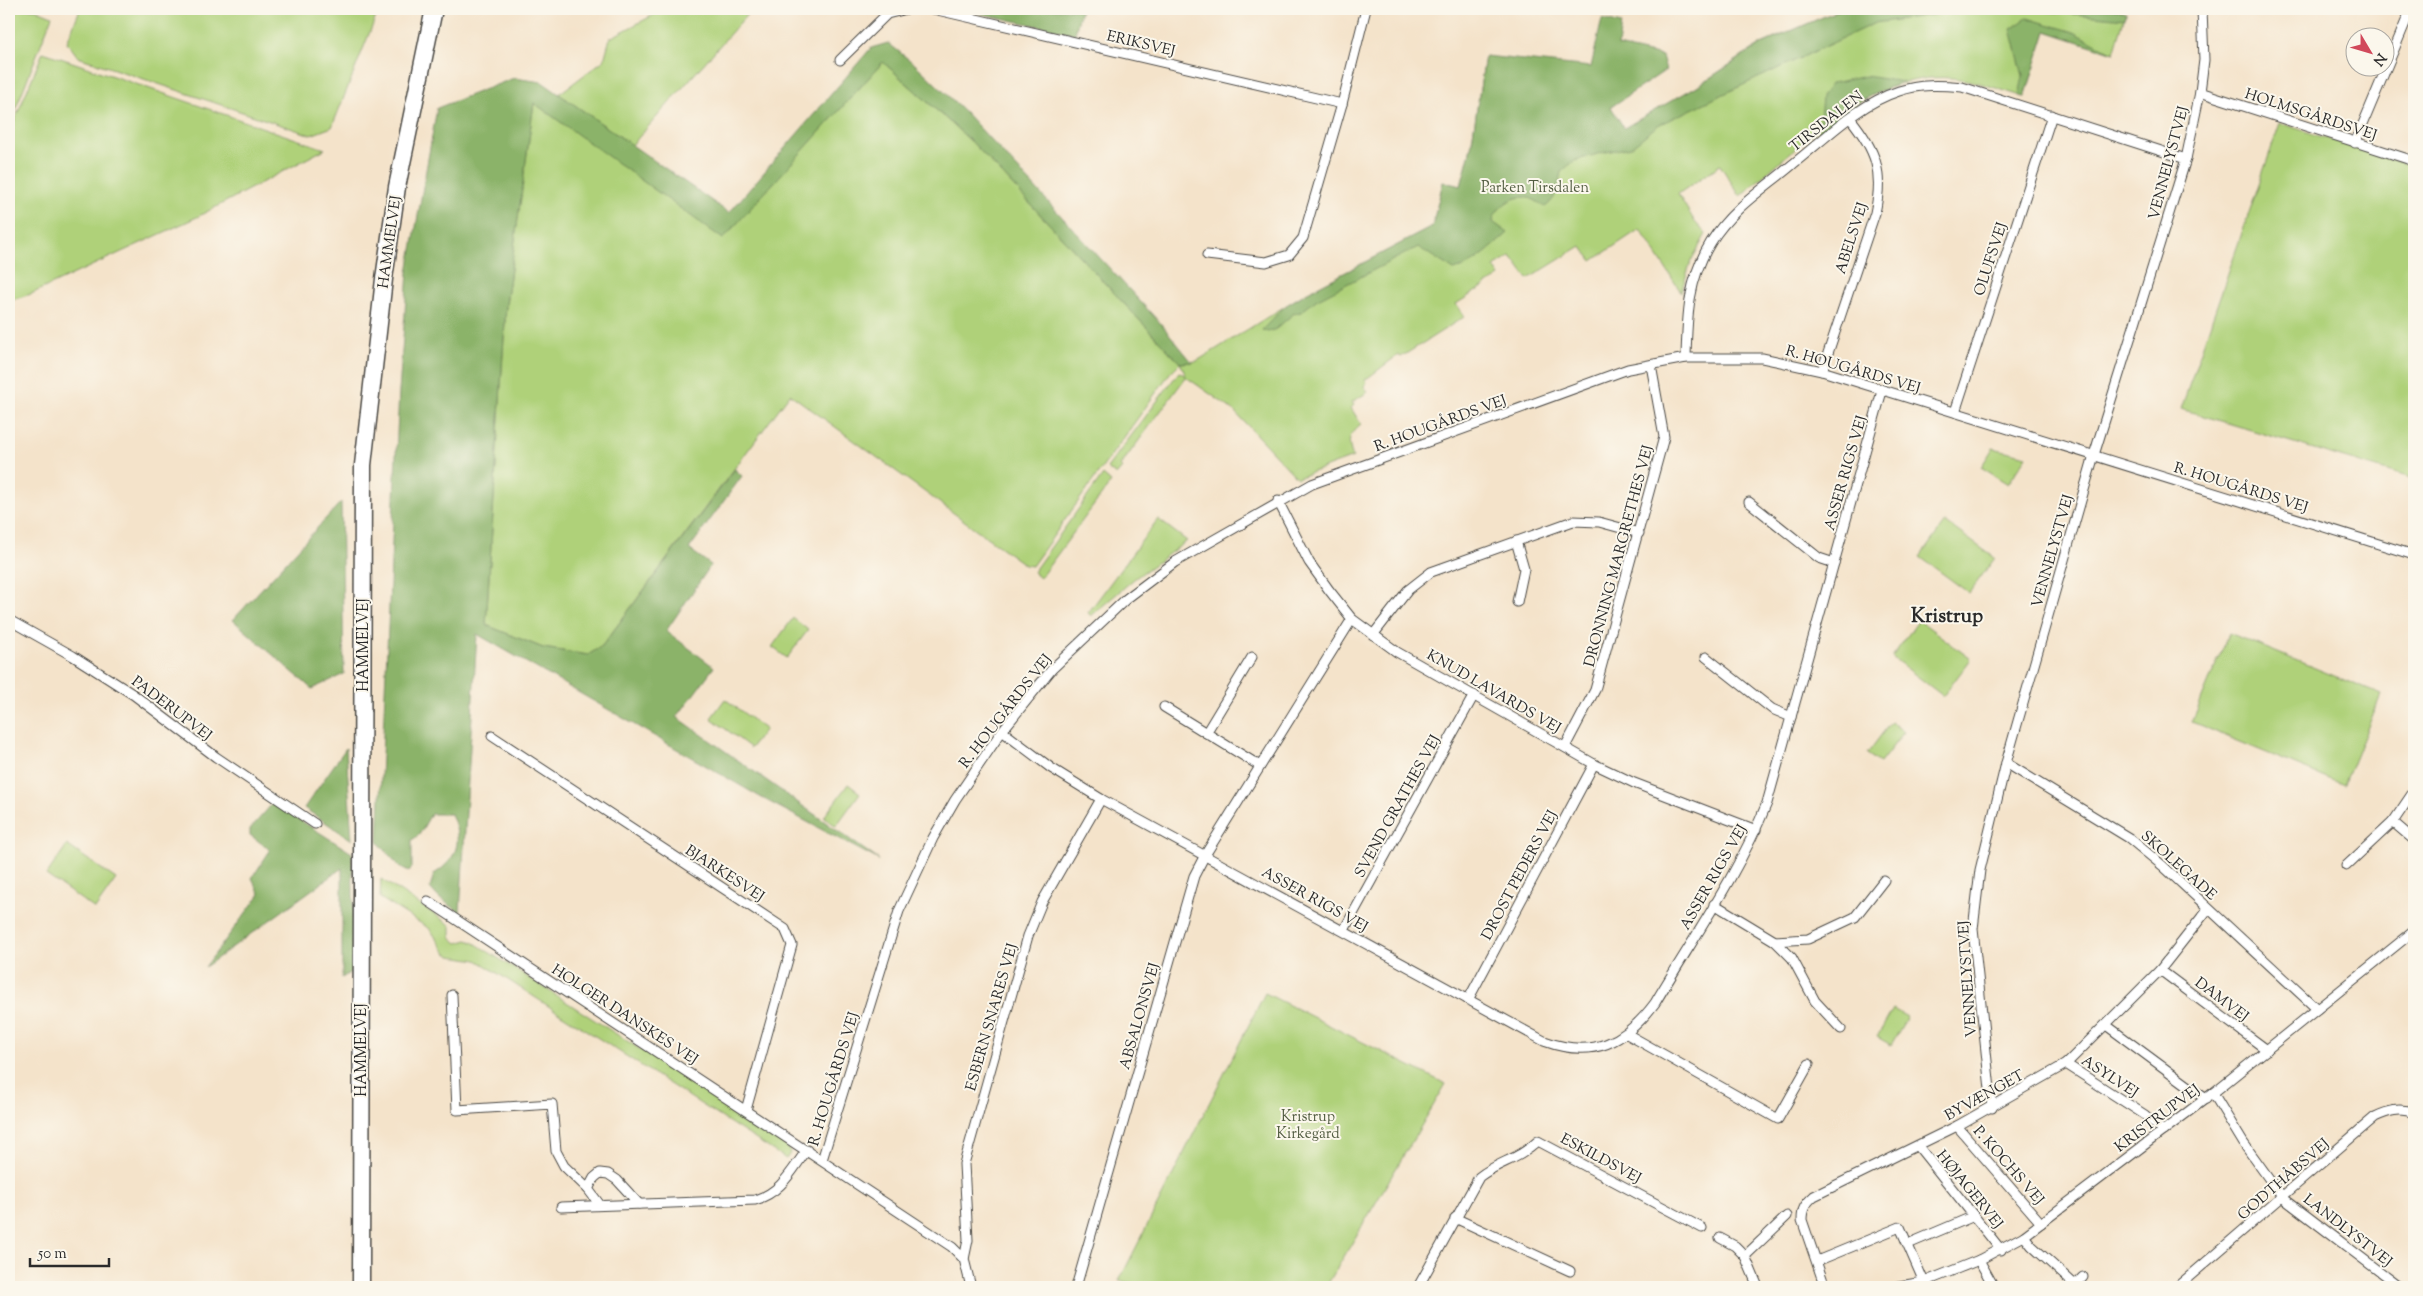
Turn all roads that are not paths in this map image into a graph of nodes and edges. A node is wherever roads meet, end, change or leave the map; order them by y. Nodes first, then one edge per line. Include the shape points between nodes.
1 (434, 9) edge
2 (907, 9) edge
3 (933, 9) edge
4 (1366, 9) edge
5 (2202, 9) edge
6 (2411, 9) edge
7 (840, 60) dead end
8 (2200, 92) junction
9 (1342, 104) junction
10 (2052, 115) junction
11 (1850, 118) junction
12 (2355, 142) junction
13 (2186, 159) junction
14 (2414, 161) edge
15 (1207, 255) dead end
16 (1686, 358) junction
17 (1651, 365) junction
18 (1822, 371) junction
19 (1882, 391) junction
20 (1954, 412) junction
21 (2094, 455) junction
22 (1278, 501) junction
23 (1749, 502) dead end
24 (1639, 533) junction
25 (1516, 541) junction
26 (2414, 555) edge
27 (1834, 563) junction
28 (1517, 602) dead end
29 (1352, 619) junction
30 (9, 620) edge
31 (1373, 635) junction
32 (1252, 657) dead end
33 (1706, 657) dead end
34 (1474, 695) junction
35 (1164, 707) dead end
36 (1791, 717) junction
37 (1002, 731) junction
38 (1206, 732) junction
39 (492, 736) dead end
40 (1564, 747) junction
41 (2006, 763) junction
42 (1594, 764) junction
43 (1260, 766) junction
44 (2414, 791) edge
45 (1101, 799) junction
46 (2393, 822) junction
47 (315, 824) dead end
48 (1756, 830) junction
49 (2414, 840) edge
50 (1205, 855) junction
51 (2346, 866) dead end
52 (1884, 880) dead end
53 (428, 901) dead end
54 (1714, 904) junction
55 (2208, 910) junction
56 (1344, 930) junction
57 (2414, 931) edge
58 (1775, 941) junction
59 (2160, 970) junction
60 (452, 995) dead end
61 (1468, 1000) junction
62 (2317, 1009) junction
63 (2106, 1025) junction
64 (1841, 1029) dead end
65 (1627, 1034) junction
66 (2267, 1050) junction
67 (1809, 1064) dead end
68 (2066, 1064) junction
69 (2209, 1096) junction
70 (1992, 1108) junction
71 (746, 1110) junction
72 (2414, 1113) edge
73 (1957, 1126) junction
74 (2162, 1131) junction
75 (1918, 1146) junction
76 (807, 1150) junction
77 (822, 1160) junction
78 (588, 1190) junction
79 (2283, 1198) junction
80 (639, 1204) junction
81 (600, 1206) junction
82 (561, 1207) dead end
83 (1787, 1216) dead end
84 (1974, 1216) junction
85 (1455, 1218) junction
86 (2040, 1223) junction
87 (1702, 1228) dead end
88 (2024, 1236) junction
89 (1720, 1238) dead end
90 (1908, 1244) junction
91 (2001, 1250) junction
92 (1745, 1256) junction
93 (964, 1259) junction
94 (1979, 1260) junction
95 (1817, 1261) junction
96 (1570, 1271) dead end
97 (2083, 1277) dead end
98 (1924, 1282) junction
99 (361, 1287) edge
100 (971, 1287) edge
101 (1076, 1287) edge
102 (1418, 1287) edge
103 (1758, 1287) edge
104 (1825, 1287) edge
105 (1893, 1287) edge
106 (1903, 1287) edge
107 (1994, 1287) edge
108 (2178, 1287) edge
109 (2400, 1287) edge

1 - 99 highway, HAMMELVEJ via 397,187 363,465
2 - 7 street via 887,14
3 - 9 street, ERIKSVEJ
4 - 9 street
5 - 8 street, VENNELYSTVEJ via 2204,60
6 - 12 street
8 - 12 street, HOLMSGÅRDSVEJ
8 - 13 street, VENNELYSTVEJ
9 - 15 street via 1304,238 1289,255 1266,262
10 - 11 street, TIRSDALEN via 1962,87 1930,85 1891,94
10 - 13 street, TIRSDALEN
10 - 20 street, OLUFSVEJ
11 - 16 street, TIRSDALEN via 1731,215 1711,242 1694,276 1687,309
11 - 18 street, ABELSVEJ via 1866,138 1874,155 1880,191
12 - 14 street, HOLMSGÅRDSVEJ
13 - 21 street, VENNELYSTVEJ
16 - 17 street, R. HOUGÅRDS VEJ
16 - 18 street, R. HOUGÅRDS VEJ via 1762,358
17 - 22 street, R. HOUGÅRDS VEJ via 1502,414 1312,484
17 - 24 street, DRONNING MARGRETHES VEJ via 1664,437
18 - 19 street, R. HOUGÅRDS VEJ
19 - 20 street, R. HOUGÅRDS VEJ
19 - 27 street, ASSER RIGS VEJ
20 - 21 street, R. HOUGÅRDS VEJ
21 - 26 street, R. HOUGÅRDS VEJ
21 - 41 street, VENNELYSTVEJ
22 - 29 street, KNUD LAVARDS VEJ via 1308,562
22 - 37 street, R. HOUGÅRDS VEJ via 1175,562 1126,599 1052,669
23 - 27 street via 1819,558
24 - 25 street via 1599,522 1573,521
24 - 40 street, DRONNING MARGRETHES VEJ via 1595,690
25 - 28 street via 1524,569
25 - 31 street via 1431,572 1408,590
27 - 36 street, ASSER RIGS VEJ
29 - 31 street, KNUD LAVARDS VEJ
29 - 43 street, ABSALONSVEJ
30 - 47 street, PADERUPVEJ via 134,695 216,757
31 - 34 street, KNUD LAVARDS VEJ
32 - 38 street
33 - 36 street via 1772,709
34 - 40 street, KNUD LAVARDS VEJ
34 - 56 street, SVEND GRATHES VEJ
35 - 38 street
36 - 48 street, ASSER RIGS VEJ via 1767,803
37 - 45 street, ASSER RIGS VEJ via 1051,768
37 - 77 street, R. HOUGÅRDS VEJ via 954,800 899,911
38 - 43 street
39 - 71 street, BJARKESVEJ via 785,929 792,945
40 - 42 street, KNUD LAVARDS VEJ
41 - 55 street, SKOLEGADE via 2129,838
41 - 70 street, VENNELYSTVEJ via 1980,870 1974,929
42 - 48 street, KNUD LAVARDS VEJ via 1634,783
42 - 61 street, DROST PEDERS VEJ
43 - 50 street, ABSALONSVEJ
44 - 46 street
45 - 50 street, ASSER RIGS VEJ
45 - 93 street, ESBERN SNARES VEJ via 1042,902 1028,936 964,1164 968,1240
46 - 49 street
46 - 51 street
48 - 54 street, ASSER RIGS VEJ
50 - 56 street, ASSER RIGS VEJ
50 - 101 street, ABSALONSVEJ via 1194,876
52 - 58 street via 1856,917 1808,939
53 - 71 street, HOLGER DANSKES VEJ
54 - 58 street
54 - 65 street, ASSER RIGS VEJ via 1655,1003
55 - 59 street, BYVÆNGET
55 - 62 street, SKOLEGADE
56 - 61 street, ASSER RIGS VEJ
57 - 62 street, KRISTRUPVEJ
58 - 64 street via 1792,958 1815,1001
59 - 63 street, BYVÆNGET
59 - 66 street, DAMVEJ
60 - 78 street via 457,1110 552,1104 556,1151 564,1166
61 - 65 street, ASSER RIGS VEJ via 1561,1047 1595,1048
62 - 66 street, KRISTRUPVEJ
63 - 68 street, BYVÆNGET
63 - 69 street
65 - 67 street via 1778,1119
66 - 69 street, KRISTRUPVEJ
68 - 70 street, BYVÆNGET
68 - 74 street, ASYLVEJ via 2145,1115
69 - 74 street, KRISTRUPVEJ
69 - 79 street, LANDLYSTVEJ
70 - 73 street, BYVÆNGET
71 - 76 street, HOLGER DANSKES VEJ
72 - 79 street, GODTHÅBSVEJ via 2390,1110 2375,1117
73 - 75 street, BYVÆNGET
73 - 86 street, P. KOCHS VEJ
74 - 86 street, KRISTRUPVEJ
75 - 84 street, HØJAGERVEJ
75 - 95 street, BYVÆNGET via 1814,1196 1806,1203 1802,1220
76 - 77 street, HOLGER DANSKES VEJ
76 - 80 street via 770,1196 755,1200
77 - 93 street, HOLGER DANSKES VEJ via 952,1247
78 - 80 street via 600,1173 608,1174
78 - 81 street
79 - 108 street, GODTHÅBSVEJ
79 - 109 street, LANDLYSTVEJ
80 - 81 street
81 - 82 street
83 - 92 street
84 - 90 street
84 - 91 street, HØJAGERVEJ
85 - 87 street, ESKILDSVEJ via 1479,1176 1494,1165 1525,1154 1538,1141
85 - 96 street
85 - 102 street, ESKILDSVEJ
86 - 88 street, KRISTRUPVEJ
88 - 91 street, KRISTRUPVEJ
88 - 97 street via 2075,1285
89 - 92 street
90 - 95 street via 1900,1227
90 - 98 street
91 - 94 street, KRISTRUPVEJ
92 - 103 street
93 - 100 street
94 - 98 street, KRISTRUPVEJ
94 - 107 street
95 - 104 street, BYVÆNGET
98 - 106 street, KRISTRUPVEJ
105 - 106 street, KRISTRUPVEJ

